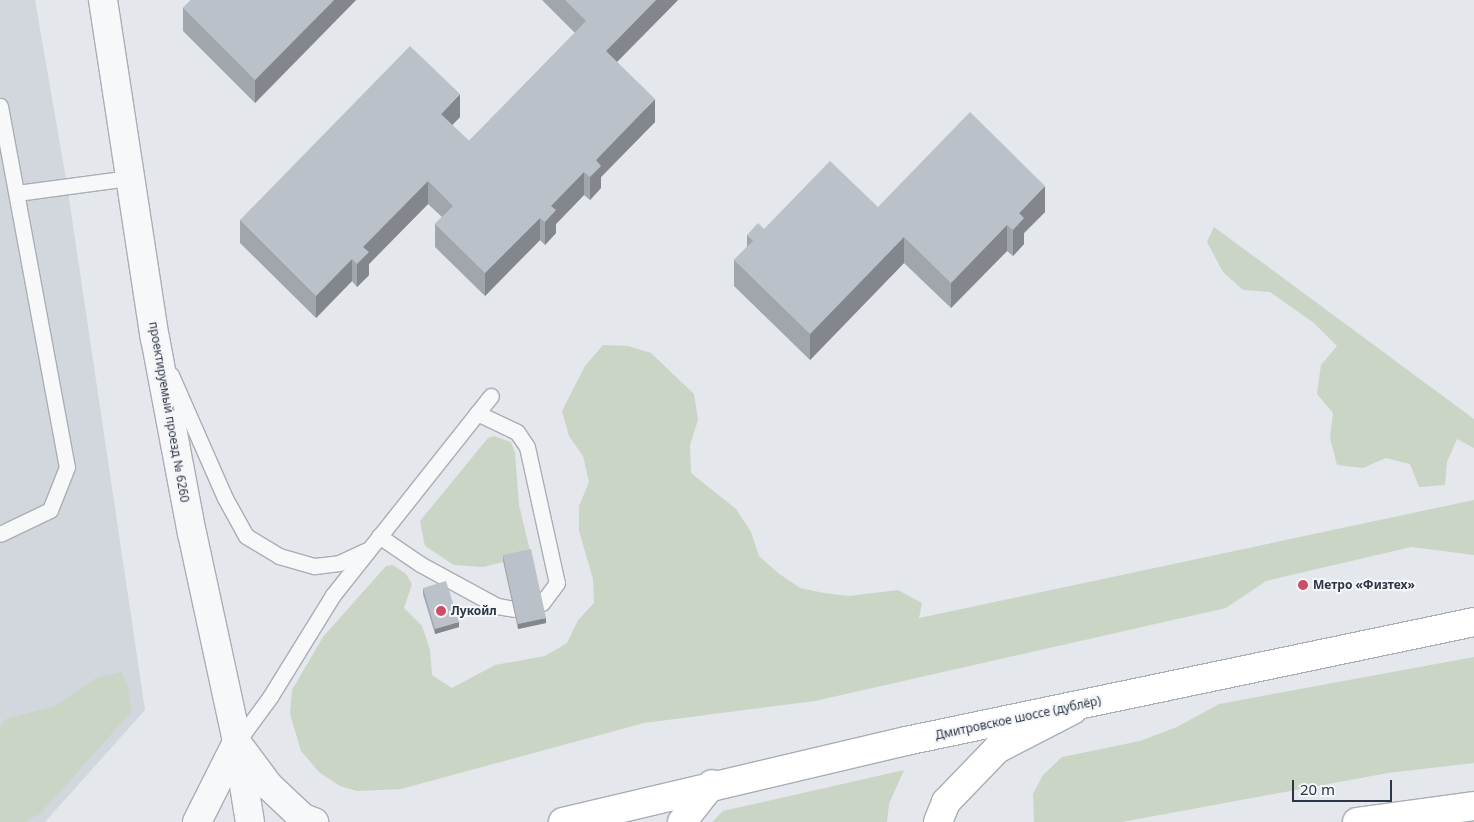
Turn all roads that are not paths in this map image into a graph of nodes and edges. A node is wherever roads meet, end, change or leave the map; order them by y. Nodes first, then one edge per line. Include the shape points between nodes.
1 (103, 0) edge
2 (0, 106) edge
3 (130, 178) junction
4 (17, 193) junction
5 (155, 338) junction
6 (491, 396) dead end
7 (477, 413) junction
8 (0, 534) edge
9 (379, 536) junction
10 (368, 549) junction
11 (542, 603) edge
12 (514, 609) edge
13 (1474, 622) edge
14 (1086, 704) junction
15 (237, 742) junction
16 (712, 784) junction
17 (1474, 806) edge
18 (197, 822) edge
19 (250, 822) edge
20 (314, 822) edge
21 (564, 822) edge
22 (682, 822) edge
23 (938, 822) edge
24 (1357, 822) edge

1 - 3 street, проектируемый проезд № 6260
2 - 4 lane
3 - 4 lane
3 - 5 street, проектируемый проезд № 6260
4 - 8 lane via 67,467 50,510
5 - 10 lane via 224,498 246,536 279,556 315,566 340,563
5 - 15 street, проектируемый проезд № 6260 via 192,533
6 - 7 lane
7 - 9 lane
7 - 11 lane via 517,432 527,446 557,583
9 - 10 lane
9 - 12 lane via 420,564 497,606
10 - 15 lane via 333,595 270,697
13 - 14 main road, Дмитровское шоссе (дублёр)
14 - 16 main road, Дмитровское шоссе (дублёр)
14 - 23 main road via 997,749 946,802
15 - 18 street
15 - 19 street, проектируемый проезд № 6260
15 - 20 street via 269,786 303,818
16 - 21 main road, Дмитровское шоссе (дублёр)
16 - 22 main road
17 - 24 main road

